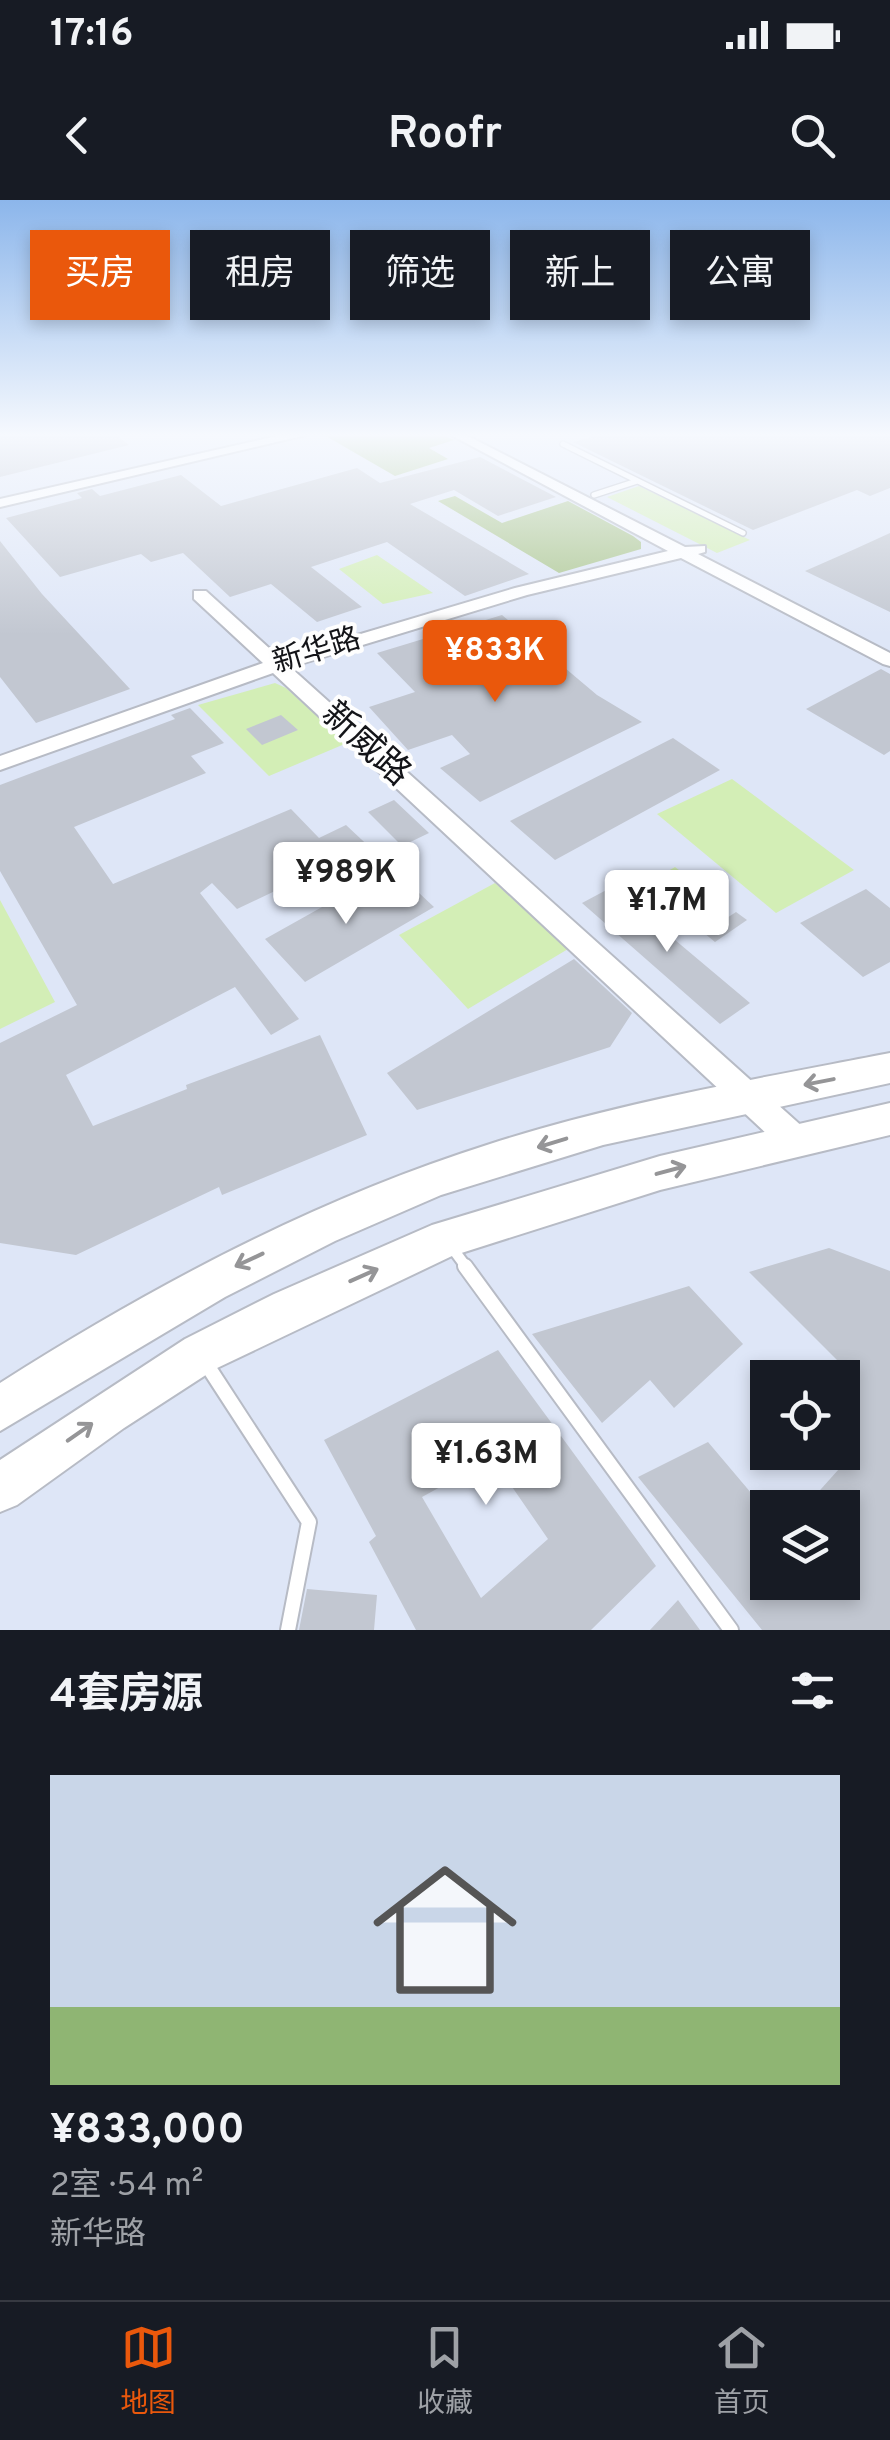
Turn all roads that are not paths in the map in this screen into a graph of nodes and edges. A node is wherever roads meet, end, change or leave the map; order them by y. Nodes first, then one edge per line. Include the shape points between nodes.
1 (594, 502) edge
2 (606, 502) edge
3 (679, 502) edge
4 (744, 534) dead end
5 (691, 550) junction
6 (200, 595) dead end
7 (890, 647) edge
8 (890, 660) edge
9 (275, 663) junction
10 (0, 762) edge
11 (890, 1068) edge
12 (749, 1096) junction
13 (890, 1120) edge
14 (794, 1140) junction
15 (446, 1239) junction
16 (200, 1354) junction
17 (0, 1408) edge
18 (0, 1488) edge
19 (288, 1630) edge
20 (731, 1630) edge

1 - 5 street
2 - 5 street
3 - 4 lane
5 - 7 street
5 - 8 street
5 - 9 street, 新华路
6 - 9 street, 新威路
9 - 10 street, 新华路
9 - 12 street, 新威路
11 -> 12 main road
12 - 14 street, 新威路
12 -> 17 main road via 570,1138 356,1212 238,1264
13 - 14 main road
15 -> 14 main road
16 -> 15 main road
15 - 20 lane
18 -> 16 main road
16 - 19 lane via 309,1522

